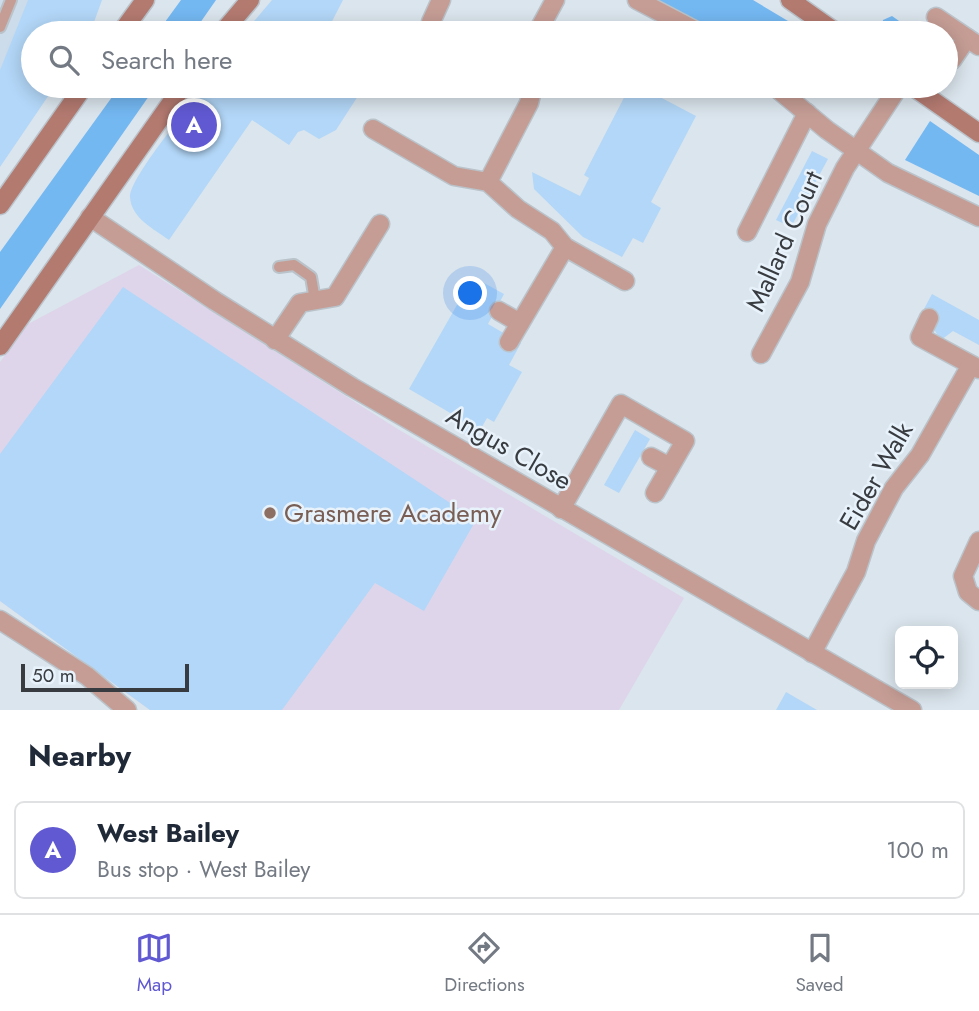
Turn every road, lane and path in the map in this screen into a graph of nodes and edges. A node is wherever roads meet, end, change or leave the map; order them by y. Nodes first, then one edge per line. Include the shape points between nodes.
1 (11, 0) edge
2 (145, 0) edge
3 (250, 0) edge
4 (441, 0) edge
5 (555, 0) edge
6 (637, 0) edge
7 (790, 0) edge
8 (936, 17) dead end
9 (130, 21) edge
10 (232, 21) edge
11 (431, 21) edge
12 (544, 21) edge
13 (677, 21) edge
14 (820, 21) edge
15 (942, 21) edge
16 (0, 27) edge
17 (958, 32) edge
18 (973, 42) edge
19 (958, 55) edge
20 (76, 98) edge
21 (174, 98) edge
22 (530, 98) edge
23 (789, 98) edge
24 (891, 98) edge
25 (929, 98) edge
26 (807, 113) junction
27 (373, 129) dead end
28 (979, 132) edge
29 (856, 150) junction
30 (488, 182) junction
31 (0, 205) edge
32 (90, 217) junction
33 (979, 217) edge
34 (380, 224) dead end
35 (747, 232) dead end
36 (565, 247) junction
37 (279, 267) dead end
38 (625, 281) dead end
39 (315, 300) junction
40 (499, 311) dead end
41 (929, 318) dead end
42 (520, 323) junction
43 (275, 340) junction
44 (509, 342) dead end
45 (0, 346) edge
46 (761, 354) dead end
47 (975, 367) edge
48 (650, 457) dead end
49 (670, 467) junction
50 (655, 493) dead end
51 (561, 509) junction
52 (979, 541) edge
53 (979, 601) edge
54 (0, 620) edge
55 (813, 653) junction
56 (127, 710) edge
57 (912, 710) edge

1 - 16 lane
2 - 9 street
3 - 10 street
4 - 11 street
5 - 12 street
6 - 13 street
7 - 14 street
8 - 15 street
17 - 18 street
18 - 19 street
20 - 31 street
21 - 32 street
22 - 30 street
23 - 26 street
24 - 29 street, Mallard Court
25 - 28 street
26 - 29 street
26 - 35 street, Mallard Court
27 - 30 street via 454,176
29 - 33 street via 888,173
29 - 46 street, Mallard Court via 817,224 800,282
30 - 36 street via 552,231
32 - 43 street, Angus Close
32 - 45 street
34 - 39 street via 335,297
36 - 38 street
36 - 42 street
37 - 39 lane via 293,265 311,277
39 - 43 street via 300,303
40 - 42 street
41 - 47 street, Eider Walk via 919,337
42 - 44 street
43 - 51 street, Angus Close
47 - 55 street, Eider Walk via 894,488
48 - 49 street
49 - 50 street
49 - 51 street via 685,441 621,404
51 - 55 street, Angus Close
52 - 53 street via 963,576 968,592
54 - 56 street via 87,676
55 - 57 street, Angus Close

